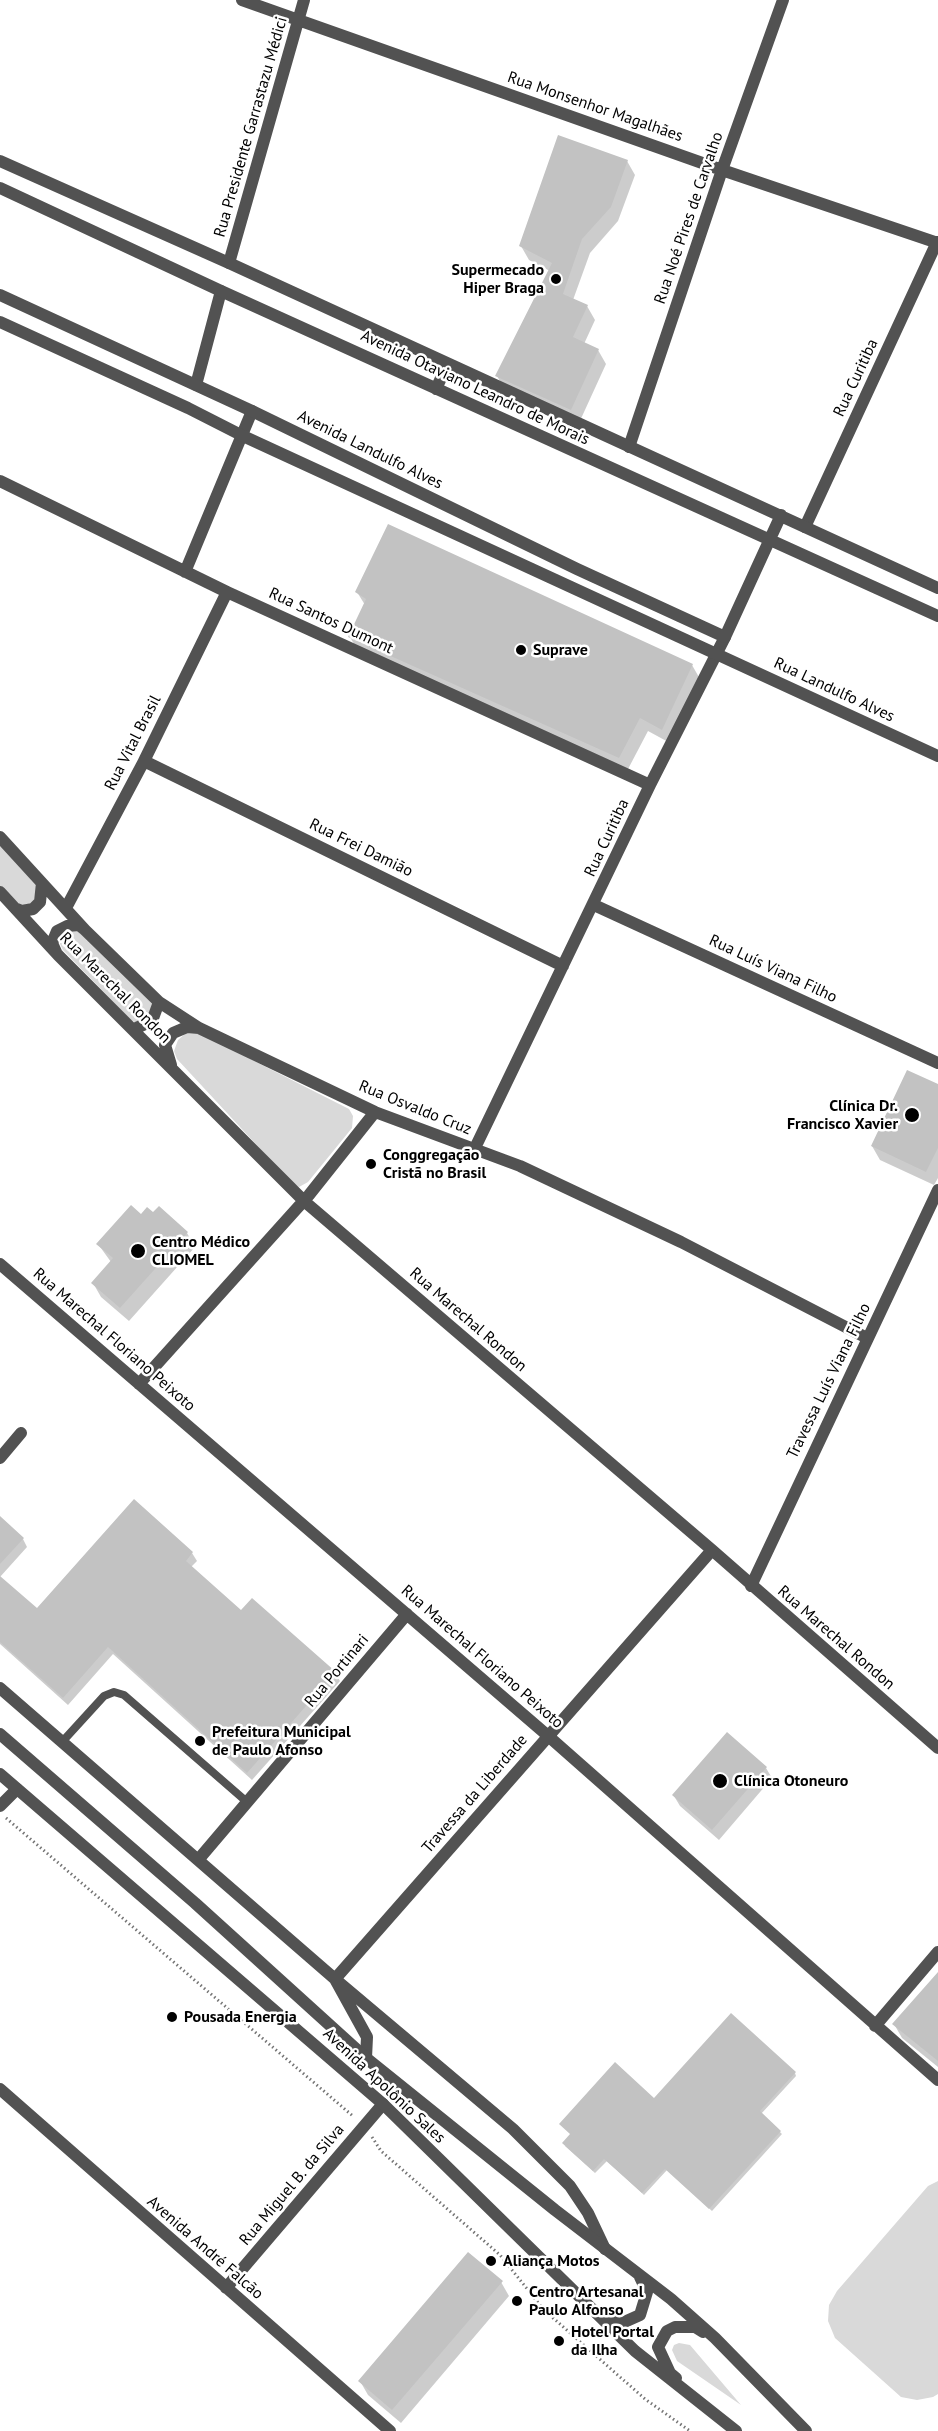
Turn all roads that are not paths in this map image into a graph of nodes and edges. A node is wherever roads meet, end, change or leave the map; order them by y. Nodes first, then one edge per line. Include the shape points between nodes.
1 (242, 0) edge
2 (304, 0) edge
3 (783, 0) edge
4 (298, 20) junction
5 (0, 161) edge
6 (722, 170) junction
7 (0, 188) edge
8 (937, 243) edge
9 (229, 263) junction
10 (222, 291) junction
11 (0, 295) edge
12 (0, 322) edge
13 (447, 364) junction
14 (196, 385) junction
15 (436, 389) junction
16 (252, 411) junction
17 (243, 436) junction
18 (629, 447) junction
19 (0, 481) edge
20 (781, 514) junction
21 (805, 526) junction
22 (768, 540) junction
23 (185, 572) junction
24 (938, 588) edge
25 (226, 591) junction
26 (938, 616) edge
27 (725, 637) junction
28 (715, 653) junction
29 (938, 756) edge
30 (144, 761) junction
31 (650, 785) junction
32 (0, 837) edge
33 (42, 883) junction
34 (0, 892) edge
35 (594, 904) junction
36 (66, 908) junction
37 (18, 909) junction
38 (85, 930) junction
39 (58, 955) junction
40 (563, 966) junction
41 (159, 1002) junction
42 (199, 1028) junction
43 (134, 1029) junction
44 (938, 1063) edge
45 (172, 1068) junction
46 (375, 1112) junction
47 (474, 1150) junction
48 (938, 1190) edge
49 (304, 1201) junction
50 (0, 1264) edge
51 (867, 1338) junction
52 (139, 1384) junction
53 (21, 1433) dead end
54 (0, 1458) edge
55 (712, 1550) junction
56 (751, 1586) junction
57 (407, 1614) junction
58 (0, 1688) edge
59 (0, 1734) edge
60 (547, 1735) junction
61 (62, 1742) junction
62 (938, 1748) edge
63 (0, 1774) edge
64 (17, 1789) junction
65 (247, 1802) junction
66 (0, 1806) edge
67 (198, 1860) junction
68 (938, 1952) edge
69 (335, 1979) junction
70 (875, 2026) junction
71 (366, 2058) junction
72 (938, 2080) edge
73 (0, 2089) edge
74 (383, 2104) junction
75 (605, 2249) junction
76 (638, 2274) junction
77 (226, 2288) junction
78 (593, 2311) junction
79 (715, 2338) junction
80 (699, 2402) junction
81 (390, 2431) edge
82 (736, 2431) edge
83 (806, 2431) edge

1 - 4 street, Rua Monsenhor Magalhães
2 - 4 street, Rua Presidente Garrastazu Médici
3 - 6 street, Rua Noé Pires de Carvalho
4 - 6 street, Rua Monsenhor Magalhães
4 - 9 street, Rua Presidente Garrastazu Médici
5 - 9 street, Avenida Otaviano Leandro de Morais
6 - 8 street, Rua Monsenhor Magalhães
6 - 18 street, Rua Noé Pires de Carvalho
7 - 10 street, Avenida Otaviano Leandro de Morais
8 - 21 street, Rua Curitiba
9 - 13 street, Avenida Otaviano Leandro de Morais
10 - 14 street
10 - 15 street, Avenida Otaviano Leandro de Morais
11 - 14 street, Avenida Landulfo Alves
12 - 17 street
13 - 15 street
13 - 18 street, Avenida Otaviano Leandro de Morais
14 - 16 street, Avenida Landulfo Alves
15 - 22 street, Avenida Otaviano Leandro de Morais
16 - 17 street
16 - 27 street, Avenida Landulfo Alves
17 - 23 street
17 - 28 street
18 - 20 street, Avenida Otaviano Leandro de Morais
19 - 23 street, Rua Santos Dumont
20 - 21 street, Avenida Otaviano Leandro de Morais
20 - 22 street, Rua Curitiba
21 - 24 street, Avenida Otaviano Leandro de Morais
22 - 26 street, Avenida Otaviano Leandro de Morais
22 - 27 street, Rua Curitiba
23 - 25 street, Rua Santos Dumont
25 - 30 street, Rua Vital Brasil
25 - 31 street, Rua Santos Dumont
27 - 28 street, Rua Curitiba
28 - 29 street, Rua Landulfo Alves
28 - 31 street, Rua Curitiba
30 - 36 street, Rua Vital Brasil
30 - 40 street, Rua Frei Damião
31 - 35 street, Rua Curitiba
32 - 33 street, Rua Osvaldo Cruz
33 - 36 street, Rua Osvaldo Cruz
33 - 37 street via 40,902 33,909
34 - 37 street, Rua Marechal Rondon
35 - 40 street, Rua Curitiba
35 - 44 street, Rua Luís Viana Filho
36 - 38 street, Rua Osvaldo Cruz
37 - 39 street, Rua Marechal Rondon
38 - 39 street via 67,926 57,931 52,943
38 - 41 street, Rua Osvaldo Cruz
39 - 43 street, Rua Marechal Rondon
40 - 47 street, Rua Curitiba
41 - 42 street, Rua Osvaldo Cruz
41 - 43 street via 152,1022
42 - 45 street via 187,1027 173,1033 165,1046
42 - 46 street, Rua Osvaldo Cruz
43 - 45 street, Rua Marechal Rondon
45 - 49 street, Rua Marechal Rondon
46 - 47 street, Rua Osvaldo Cruz
46 - 49 street
47 - 51 street, Rua Osvaldo Cruz via 520,1166 681,1242
48 - 51 street, Travessa Luís Viana Filho
49 - 52 street
49 - 55 street, Rua Marechal Rondon
50 - 52 street, Rua Marechal Floriano Peixoto
51 - 56 street, Travessa Luís Viana Filho
52 - 57 street, Rua Marechal Floriano Peixoto
53 - 54 street
55 - 56 street, Rua Marechal Rondon
55 - 60 street, Travessa da Liberdade
56 - 62 street, Rua Marechal Rondon
57 - 60 street, Rua Marechal Floriano Peixoto
57 - 65 street, Rua Portinari
58 - 61 street, Avenida Apolônio Sales
59 - 71 street, Avenida Apolônio Sales
60 - 69 street, Travessa da Liberdade
60 - 70 street, Rua Marechal Floriano Peixoto
61 - 65 lane via 104,1696 114,1692 124,1695
61 - 67 street, Avenida Apolônio Sales
63 - 64 street, Avenida Apolônio Sales
64 - 66 street
64 - 74 street, Avenida Apolônio Sales
65 - 67 street, Rua Portinari
67 - 69 street, Avenida Apolônio Sales
68 - 70 street
69 - 71 street, Avenida Apolônio Sales via 367,2037
69 - 75 street via 546,2161 570,2186
70 - 72 street, Rua Marechal Floriano Peixoto
71 - 75 street, Avenida Apolônio Sales
73 - 77 street, Avenida André Falcão
74 - 77 street, Rua Miguel B. da Silva
74 - 78 street, Avenida Apolônio Sales
75 - 76 street, Avenida Apolônio Sales
76 - 78 street via 647,2292 640,2315 622,2323 604,2319
76 - 79 street, Avenida Apolônio Sales
77 - 81 street, Avenida André Falcão
78 - 80 street, Avenida Apolônio Sales
79 - 80 street via 695,2327 675,2327 666,2331 658,2347 670,2373
79 - 83 street, Avenida Apolônio Sales
80 - 82 street, Avenida Apolônio Sales

